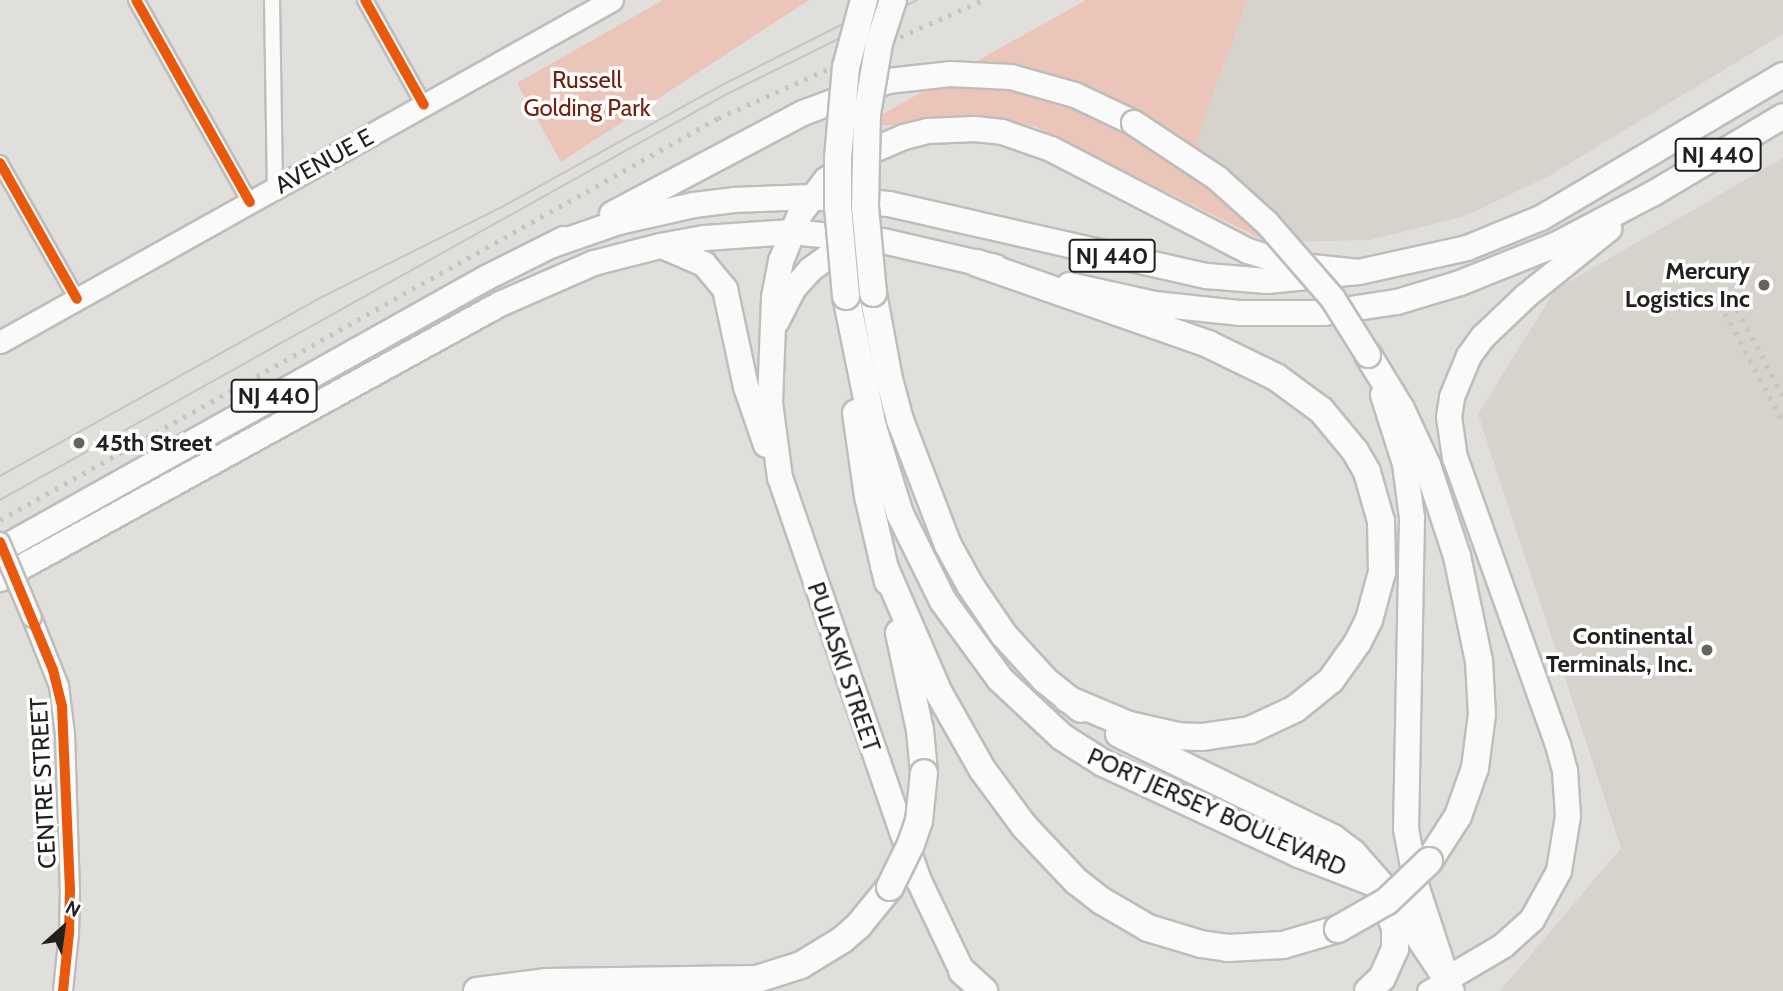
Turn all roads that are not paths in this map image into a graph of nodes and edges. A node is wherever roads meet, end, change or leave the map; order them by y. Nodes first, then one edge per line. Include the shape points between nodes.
1 (136, 0) edge
2 (272, 0) edge
3 (365, 0) edge
4 (864, 0) edge
5 (893, 0) edge
6 (599, 3) edge
7 (1783, 75) edge
8 (424, 105) junction
9 (1783, 116) edge
10 (883, 146) junction
11 (0, 163) edge
12 (275, 188) junction
13 (1654, 193) junction
14 (811, 197) junction
15 (868, 201) junction
16 (250, 202) junction
17 (791, 232) junction
18 (883, 241) junction
19 (550, 246) junction
20 (660, 246) junction
21 (977, 263) junction
22 (1359, 272) junction
23 (846, 296) junction
24 (77, 299) junction
25 (774, 329) junction
26 (0, 342) edge
27 (1368, 355) junction
28 (780, 478) junction
29 (0, 542) edge
30 (0, 550) edge
31 (884, 566) junction
32 (0, 579) edge
33 (1068, 699) junction
34 (1379, 886) junction
35 (969, 981) edge
36 (1443, 987) edge
37 (63, 991) edge
38 (477, 991) edge
39 (984, 991) edge
40 (1367, 991) edge

1 - 16 street
2 - 12 street
3 - 8 street
4 - 23 highway, PORT JERSEY BOULEVARD, bridge via 846,67 838,158
5 - 33 highway, PORT JERSEY BOULEVARD, bridge via 877,53 867,114 865,206 873,293 889,379 900,421 948,545 970,585 1004,635
6 - 8 main road, AVENUE E
7 - 22 highway, NJ 440 via 1541,218 1467,248
8 - 12 main road, AVENUE E
9 - 13 highway, NJ 440
10 - 14 highway, PULASKI STREET via 841,167
10 - 15 highway via 869,171
10 - 22 highway, PULASKI STREET via 951,128 1002,132 1075,160 1248,251 1293,265
11 - 24 street
12 - 16 main road, AVENUE E
13 - 21 highway, NJ 440 via 1555,245 1471,279 1397,302 1324,313 1239,313 1155,303
13 - 36 highway via 1499,320 1469,356 1452,397 1449,417 1455,458 1558,745 1568,816 1559,871 1532,920
14 - 15 highway, NJ 440
14 - 17 highway, PULASKI STREET
14 - 19 highway, NJ 440 via 694,205 619,222
15 - 18 highway
15 - 22 highway, NJ 440 via 1207,276 1267,281
16 - 24 main road, AVENUE E
17 - 18 highway, NJ 440
17 - 20 highway, NJ 440
17 - 25 highway, PULASKI STREET via 776,281
18 - 21 highway, NJ 440
18 - 25 highway, PULASKI STREET via 840,250 818,262 794,288
19 - 27 highway, bridge via 803,113 888,81 950,74 1011,77 1075,95 1134,123 1200,165 1267,223 1333,299
19 - 30 highway, NJ 440
20 - 28 highway via 704,264 725,289 751,407
20 - 32 highway, NJ 440 via 594,263 530,289
21 - 33 highway via 1208,344 1276,377 1340,429 1367,472 1381,521 1382,572 1369,620 1331,680 1295,709 1250,730 1178,736 1129,725
23 - 31 highway via 861,456
23 - 34 highway, PORT JERSEY BOULEVARD via 873,428 900,514 943,601 1000,679 1062,737 1103,763
24 - 26 main road, AVENUE E
25 - 28 highway, PULASKI STREET via 770,402
27 - 31 highway, bridge via 1406,418 1427,465 1457,556 1479,660 1482,714 1475,768 1458,816 1429,861 1387,901 1338,929 1283,945 1201,944 1148,928 1076,881 1024,826 982,769 939,693
27 - 36 highway via 1399,439 1409,491 1413,546 1406,829 1416,888
28 - 35 highway, PULASKI STREET via 919,881
29 - 37 street, CENTRE STREET, bridge via 59,686 70,889
31 - 38 highway, bridge via 920,730 924,772 919,821 911,844 890,887 859,925 822,954 757,979 547,982
33 - 34 highway, PORT JERSEY BOULEVARD via 1144,748 1312,825 1353,853
34 - 36 highway, PORT JERSEY BOULEVARD via 1409,920
34 - 40 highway via 1395,928 1395,949 1382,978
35 - 39 highway

